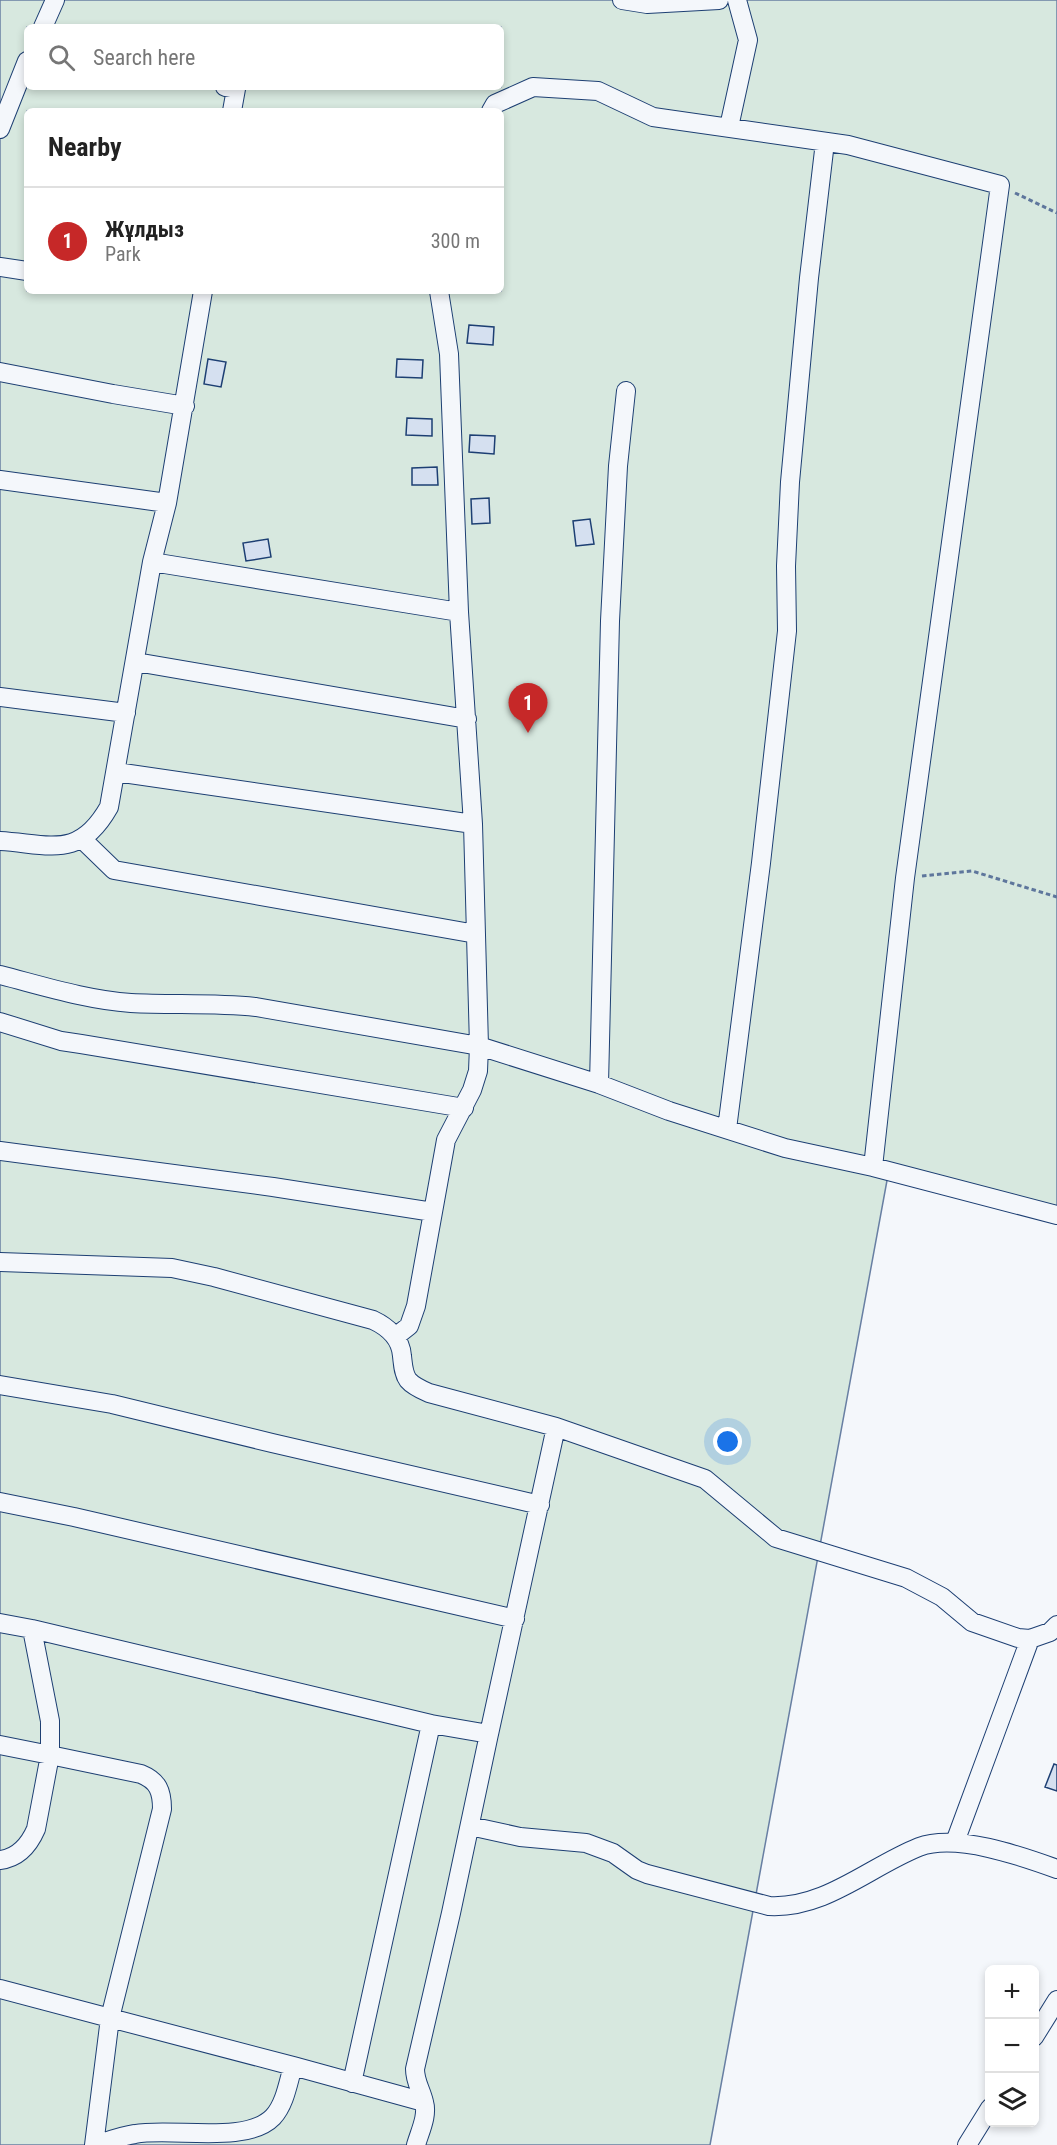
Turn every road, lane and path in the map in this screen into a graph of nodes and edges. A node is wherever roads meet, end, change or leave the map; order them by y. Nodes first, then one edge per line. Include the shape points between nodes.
1 (55, 0) edge
2 (622, 0) edge
3 (719, 0) edge
4 (737, 0) edge
5 (44, 24) edge
6 (24, 69) edge
7 (236, 90) edge
8 (233, 108) edge
9 (493, 108) edge
10 (729, 127) junction
11 (0, 129) edge
12 (825, 142) junction
13 (1000, 185) junction
14 (1057, 213) edge
15 (0, 267) edge
16 (24, 271) edge
17 (203, 294) edge
18 (439, 294) edge
19 (0, 372) edge
20 (626, 391) dead end
21 (185, 406) junction
22 (0, 480) edge
23 (167, 503) junction
24 (152, 562) junction
25 (459, 612) junction
26 (136, 662) junction
27 (0, 697) edge
28 (126, 713) junction
29 (467, 719) junction
30 (116, 772) junction
31 (473, 824) junction
32 (82, 839) junction
33 (0, 841) edge
34 (905, 878) junction
35 (1057, 897) edge
36 (476, 934) junction
37 (0, 975) edge
38 (7, 1024) edge
39 (479, 1046) junction
40 (599, 1084) junction
41 (464, 1108) junction
42 (727, 1129) junction
43 (0, 1151) edge
44 (873, 1167) junction
45 (433, 1212) junction
46 (1057, 1215) edge
47 (0, 1263) edge
48 (395, 1337) junction
49 (0, 1385) edge
50 (556, 1427) junction
51 (0, 1502) edge
52 (540, 1505) junction
53 (515, 1619) junction
54 (0, 1623) edge
55 (1057, 1625) edge
56 (32, 1629) junction
57 (1030, 1639) junction
58 (431, 1724) junction
59 (489, 1734) junction
60 (0, 1745) edge
61 (50, 1755) junction
62 (470, 1826) junction
63 (955, 1842) junction
64 (0, 1860) edge
65 (1057, 1869) edge
66 (0, 1989) edge
67 (1057, 2000) edge
68 (110, 2018) junction
69 (1039, 2030) edge
70 (293, 2066) junction
71 (352, 2083) junction
72 (424, 2103) junction
73 (985, 2116) edge
74 (149, 2134) junction
75 (95, 2145) edge
76 (171, 2145) edge
77 (416, 2145) edge
78 (967, 2145) edge

1 - 5 street
2 - 3 street via 647,4
4 - 10 street via 748,40
6 - 11 street
7 - 8 street
9 - 10 street via 533,87 598,91 653,117
10 - 12 street
12 - 13 street
12 - 42 street via 790,482 786,631
13 - 14 path
13 - 34 street
15 - 16 street
17 - 21 street
18 - 25 street via 449,354
19 - 21 street
20 - 40 street via 610,621
21 - 23 street
22 - 23 street
23 - 24 street
24 - 25 street
24 - 26 street
25 - 29 street
26 - 28 street
26 - 29 street
27 - 28 street
28 - 30 street
29 - 31 street
30 - 31 street
30 - 32 street via 109,807 99,825
31 - 36 street
32 - 33 street via 52,846
32 - 36 street via 114,870
34 - 35 path via 972,871
34 - 44 street
36 - 39 street
37 - 39 street via 130,1003 256,1007
38 - 41 street via 61,1041
39 - 40 street
39 - 41 street via 478,1071
40 - 42 street
41 - 45 street via 446,1140
42 - 44 street via 785,1148
43 - 45 street
44 - 46 street
45 - 48 street via 416,1306 409,1326
47 - 48 street via 172,1268 373,1320 386,1326
48 - 50 street via 403,1369 418,1388
49 - 52 street via 112,1404
50 - 52 street
50 - 57 street via 705,1479 776,1538 906,1578 942,1597 972,1622
51 - 53 street
52 - 53 street
53 - 59 street
54 - 56 street
55 - 57 street
56 - 58 street
56 - 61 street via 50,1721
57 - 63 street
58 - 59 street
58 - 71 street
59 - 62 street
60 - 61 street
61 - 64 street via 31,1840 20,1852
61 - 68 street via 141,1774 158,1786 162,1798
62 - 63 street via 520,1837 586,1843 613,1853 647,1874 784,1907 814,1901 921,1846
62 - 72 street via 415,2069 415,2081
63 - 65 street via 1020,1855
66 - 68 street
67 - 69 street
68 - 70 street
68 - 75 street
70 - 71 street
70 - 74 street via 281,2106 263,2126 242,2133
71 - 72 street
72 - 77 street via 425,2116
73 - 78 street
74 - 75 street via 136,2133
74 - 76 street

